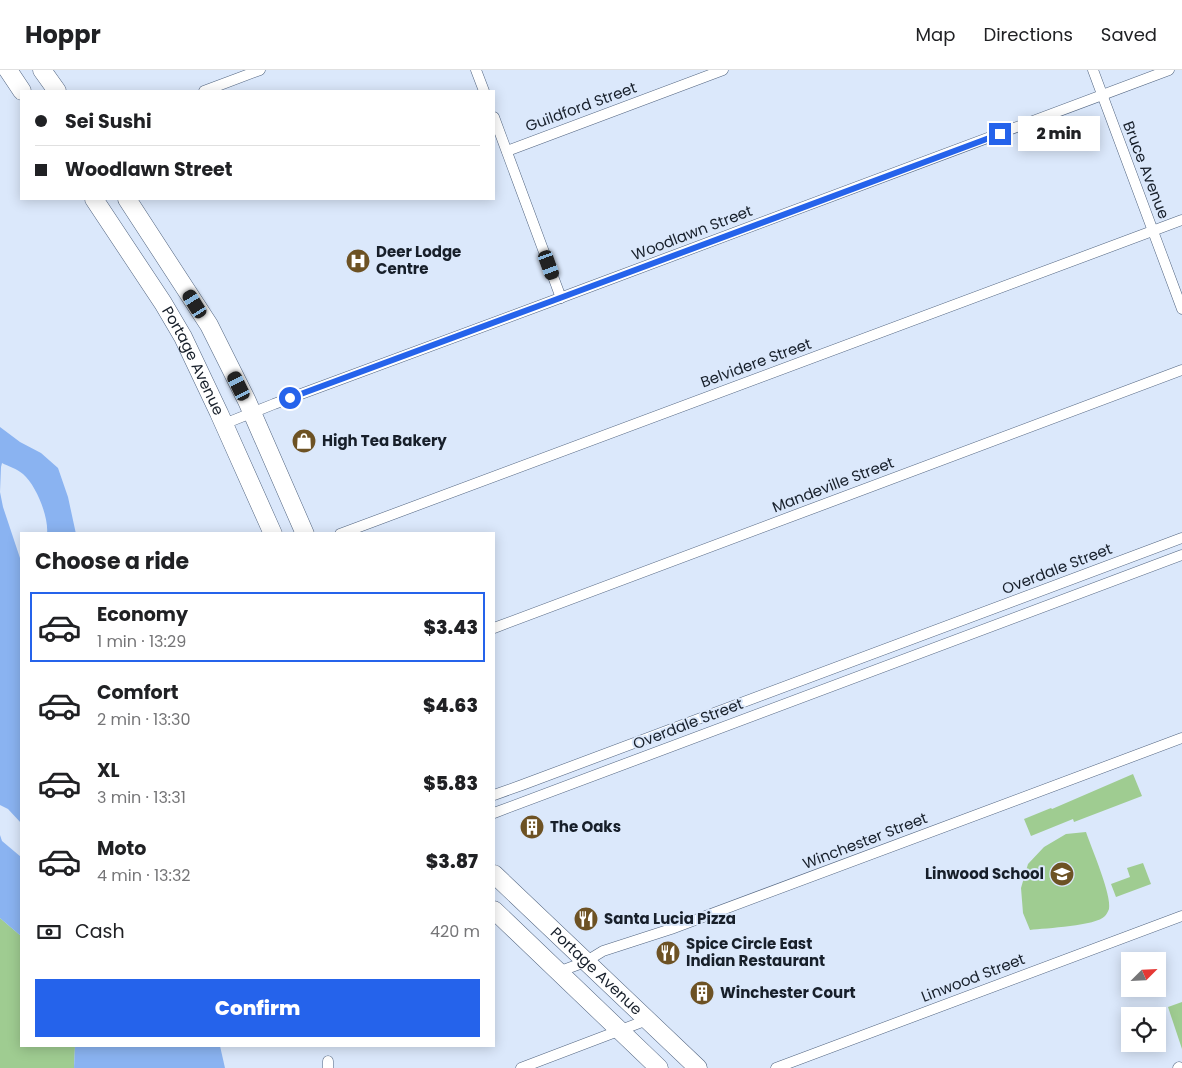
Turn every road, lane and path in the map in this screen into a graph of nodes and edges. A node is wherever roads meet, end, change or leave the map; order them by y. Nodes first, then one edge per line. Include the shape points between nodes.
1 (8, 70) edge
2 (42, 70) edge
3 (260, 70) edge
4 (476, 70) edge
5 (722, 70) edge
6 (1093, 70) edge
7 (1169, 70) edge
8 (21, 90) edge
9 (56, 90) edge
10 (207, 90) edge
11 (484, 90) edge
12 (1102, 95) junction
13 (495, 120) edge
14 (506, 151) junction
15 (95, 200) edge
16 (128, 200) edge
17 (1182, 220) edge
18 (1153, 231) junction
19 (561, 298) junction
20 (1182, 308) edge
21 (1182, 370) edge
22 (252, 413) junction
23 (224, 424) junction
24 (272, 532) edge
25 (304, 532) edge
26 (345, 532) edge
27 (1182, 538) edge
28 (1182, 555) edge
29 (495, 628) edge
30 (887, 649) junction
31 (893, 664) junction
32 (1182, 738) edge
33 (495, 795) edge
34 (495, 813) edge
35 (495, 875) edge
36 (495, 911) edge
37 (1182, 916) edge
38 (586, 962) junction
39 (558, 972) junction
40 (647, 1020) junction
41 (619, 1031) junction
42 (521, 1068) edge
43 (659, 1068) edge
44 (698, 1068) edge
45 (776, 1068) edge

1 - 8 highway
2 - 9 highway
3 - 10 street
4 - 11 street
5 - 14 street, Guildford Street
6 - 12 street, Bruce Avenue
7 - 12 street, Woodlawn Street
12 - 18 street, Bruce Avenue
12 - 19 street, Woodlawn Street
13 - 14 street
14 - 19 street
15 - 23 highway, Portage Avenue via 178,328
16 - 22 highway, Portage Avenue via 209,325
17 - 18 street, Belvidere Street
18 - 20 street, Bruce Avenue
18 - 26 street, Belvidere Street
19 - 22 street, Woodlawn Street
21 - 29 street, Mandeville Street
22 - 23 street, Woodlawn Street
22 - 25 highway, Portage Avenue
23 - 24 highway, Portage Avenue
27 - 30 street, Overdale Street
28 - 31 street, Overdale Street
30 - 31 street
30 - 33 street, Overdale Street
31 - 34 street, Overdale Street
32 - 38 street, Winchester Street via 671,929 603,951
35 - 38 highway, Portage Avenue
36 - 39 highway, Portage Avenue
37 - 45 street, Linwood Street
38 - 39 street, Winchester Street
38 - 40 highway, Portage Avenue
39 - 41 highway, Portage Avenue
40 - 41 street
40 - 44 highway, Portage Avenue
41 - 42 street
41 - 43 highway, Portage Avenue

